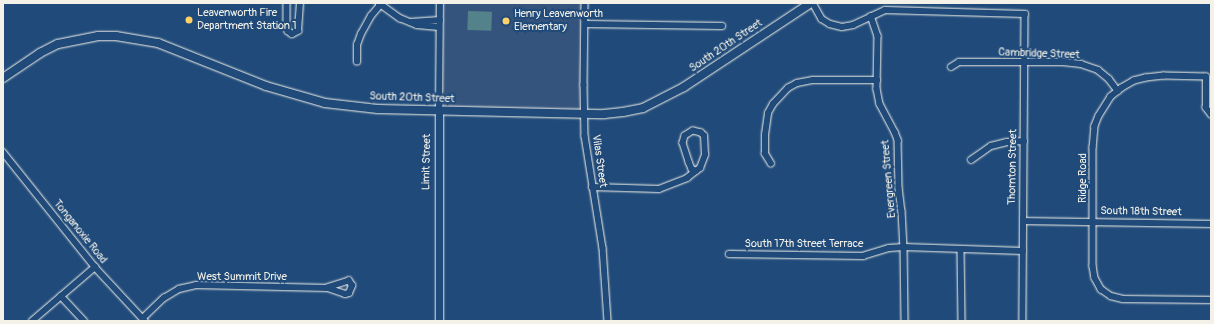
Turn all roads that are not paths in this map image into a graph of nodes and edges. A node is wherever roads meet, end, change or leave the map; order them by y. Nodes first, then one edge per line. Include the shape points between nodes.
1 (287, 3) edge
2 (300, 3) edge
3 (440, 3) edge
4 (585, 3) edge
5 (812, 3) edge
6 (380, 4) edge
7 (871, 16) junction
8 (440, 20) junction
9 (411, 22) junction
10 (585, 24) junction
11 (722, 26) dead end
12 (440, 27) junction
13 (357, 62) dead end
14 (1025, 63) junction
15 (951, 67) dead end
16 (3, 78) edge
17 (877, 80) junction
18 (1118, 91) junction
19 (439, 110) junction
20 (584, 114) junction
21 (1211, 115) edge
22 (1024, 141) junction
23 (3, 152) edge
24 (971, 160) dead end
25 (771, 164) dead end
26 (696, 171) junction
27 (592, 187) junction
28 (1023, 221) junction
29 (1093, 222) junction
30 (1211, 224) edge
31 (904, 248) junction
32 (961, 249) junction
33 (1023, 250) junction
34 (729, 254) dead end
35 (95, 267) junction
36 (328, 288) dead end
37 (61, 296) junction
38 (1211, 300) edge
39 (144, 320) edge
40 (32, 321) edge
41 (84, 321) edge
42 (439, 321) edge
43 (608, 321) edge
44 (906, 321) edge
45 (962, 321) edge
46 (1023, 321) edge

1 - 2 street via 287,26 288,32 292,34 298,31
3 - 8 street, Limit Street
4 - 10 street, Vilas Street
5 - 7 street via 822,19 842,27 853,25
5 - 20 main road, South 20th Street via 664,99 643,108 623,112
6 - 9 street via 400,18
6 - 13 street via 361,34 357,46
7 - 14 street, Thornton Street via 885,10 1025,14
7 - 17 street, Evergreen Street via 878,36
8 - 9 street
8 - 12 street, Limit Street
9 - 12 street via 425,27
10 - 11 street
10 - 20 street, Vilas Street
12 - 19 street, Limit Street
14 - 15 street, Cambridge Street via 959,62
14 - 18 street, Cambridge Street via 1081,64 1098,70
14 - 22 street, Thornton Street
16 - 19 main road, South 20th Street via 58,44 98,36 116,36 158,44 305,99 356,108
17 - 25 street via 813,80 797,83 788,88 768,113 765,154
17 - 31 street, Evergreen Street via 880,104 898,140
18 - 21 street, Ridge Road via 1134,81 1146,78 1206,77 1206,108
18 - 29 street, Ridge Road via 1103,108 1095,126
19 - 20 main road, South 20th Street
19 - 42 street, Limit Street
20 - 27 street, Vilas Street
22 - 24 street via 991,146
22 - 28 street, Thornton Street
23 - 35 street, Tonganoxie Road
26 - 26 street via 704,159 704,136 693,131 687,133 683,143 692,169
26 - 27 street via 676,183 659,189
27 - 43 street, Vilas Street via 603,248
28 - 29 street, South 18th Street
28 - 33 street, Thornton Street
29 - 30 street, South 18th Street
29 - 38 street, Ridge Road via 1095,278 1101,289 1111,296 1123,299
31 - 32 street, South 17th Street Terrace
31 - 34 street, South 17th Street Terrace via 889,248 863,256
31 - 44 street, Evergreen Street
32 - 33 street, South 17th Street Terrace
32 - 45 street
33 - 46 street, Thornton Street
35 - 37 street
35 - 39 street, Tonganoxie Road
36 - 39 street, West Summit Drive via 196,286 179,289 164,298
37 - 40 street
37 - 41 street

